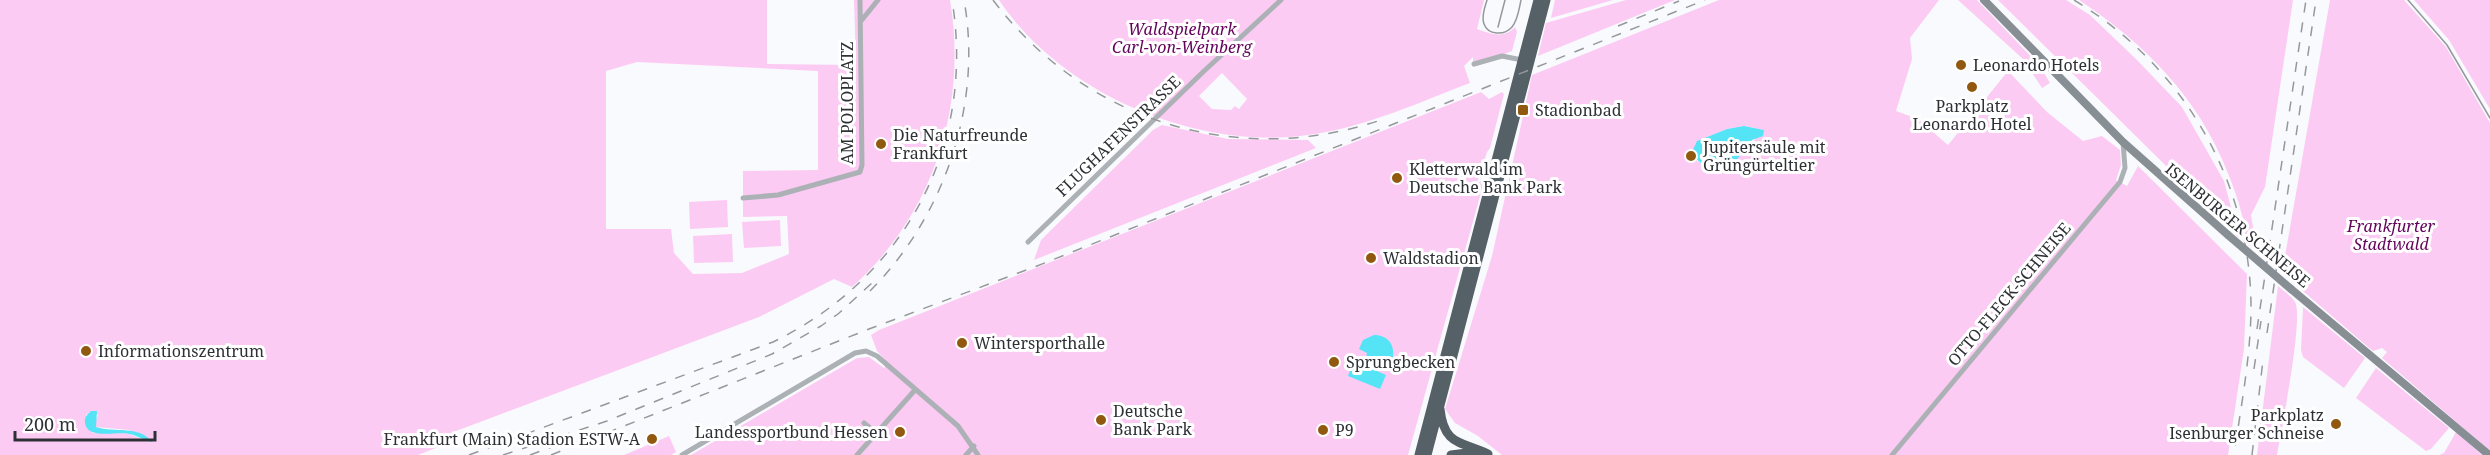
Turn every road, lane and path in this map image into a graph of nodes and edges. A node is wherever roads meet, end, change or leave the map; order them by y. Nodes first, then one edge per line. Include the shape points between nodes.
1 (860, 0) edge
2 (878, 0) edge
3 (1281, 0) edge
4 (1538, 0) edge
5 (1545, 0) edge
6 (1984, 0) edge
7 (861, 21) junction
8 (1522, 60) junction
9 (1474, 64) dead end
10 (2123, 142) junction
11 (743, 198) dead end
12 (1028, 242) dead end
13 (915, 390) junction
14 (1440, 404) junction
15 (864, 423) dead end
16 (876, 433) junction
17 (974, 446) junction
18 (1490, 454) edge
19 (682, 455) edge
20 (857, 455) edge
21 (966, 455) edge
22 (978, 455) edge
23 (1419, 455) edge
24 (1427, 455) edge
25 (1451, 455) edge
26 (1892, 455) edge
27 (2489, 455) edge

1 - 7 street, AM POLOPLATZ
2 - 7 street, AM POLOPLATZ
3 - 12 street, FLUGHAFENSTRASSE
4 - 8 highway
5 - 14 highway
6 - 10 main road, ISENBURGER SCHNEISE
7 - 11 street, AM POLOPLATZ via 860,172 778,195
8 - 9 street via 1502,56
8 - 23 highway
10 - 26 street, OTTO-FLECK-SCHNEISE via 2125,168 2120,182
10 - 27 main road, ISENBURGER SCHNEISE, bridge via 2228,236
13 - 16 street
13 - 17 street via 958,426
13 - 19 street via 869,351 855,353
14 - 18 highway via 1442,424 1449,436
14 - 24 highway
15 - 16 street
16 - 20 street
17 - 21 street
17 - 22 street
18 - 25 highway

